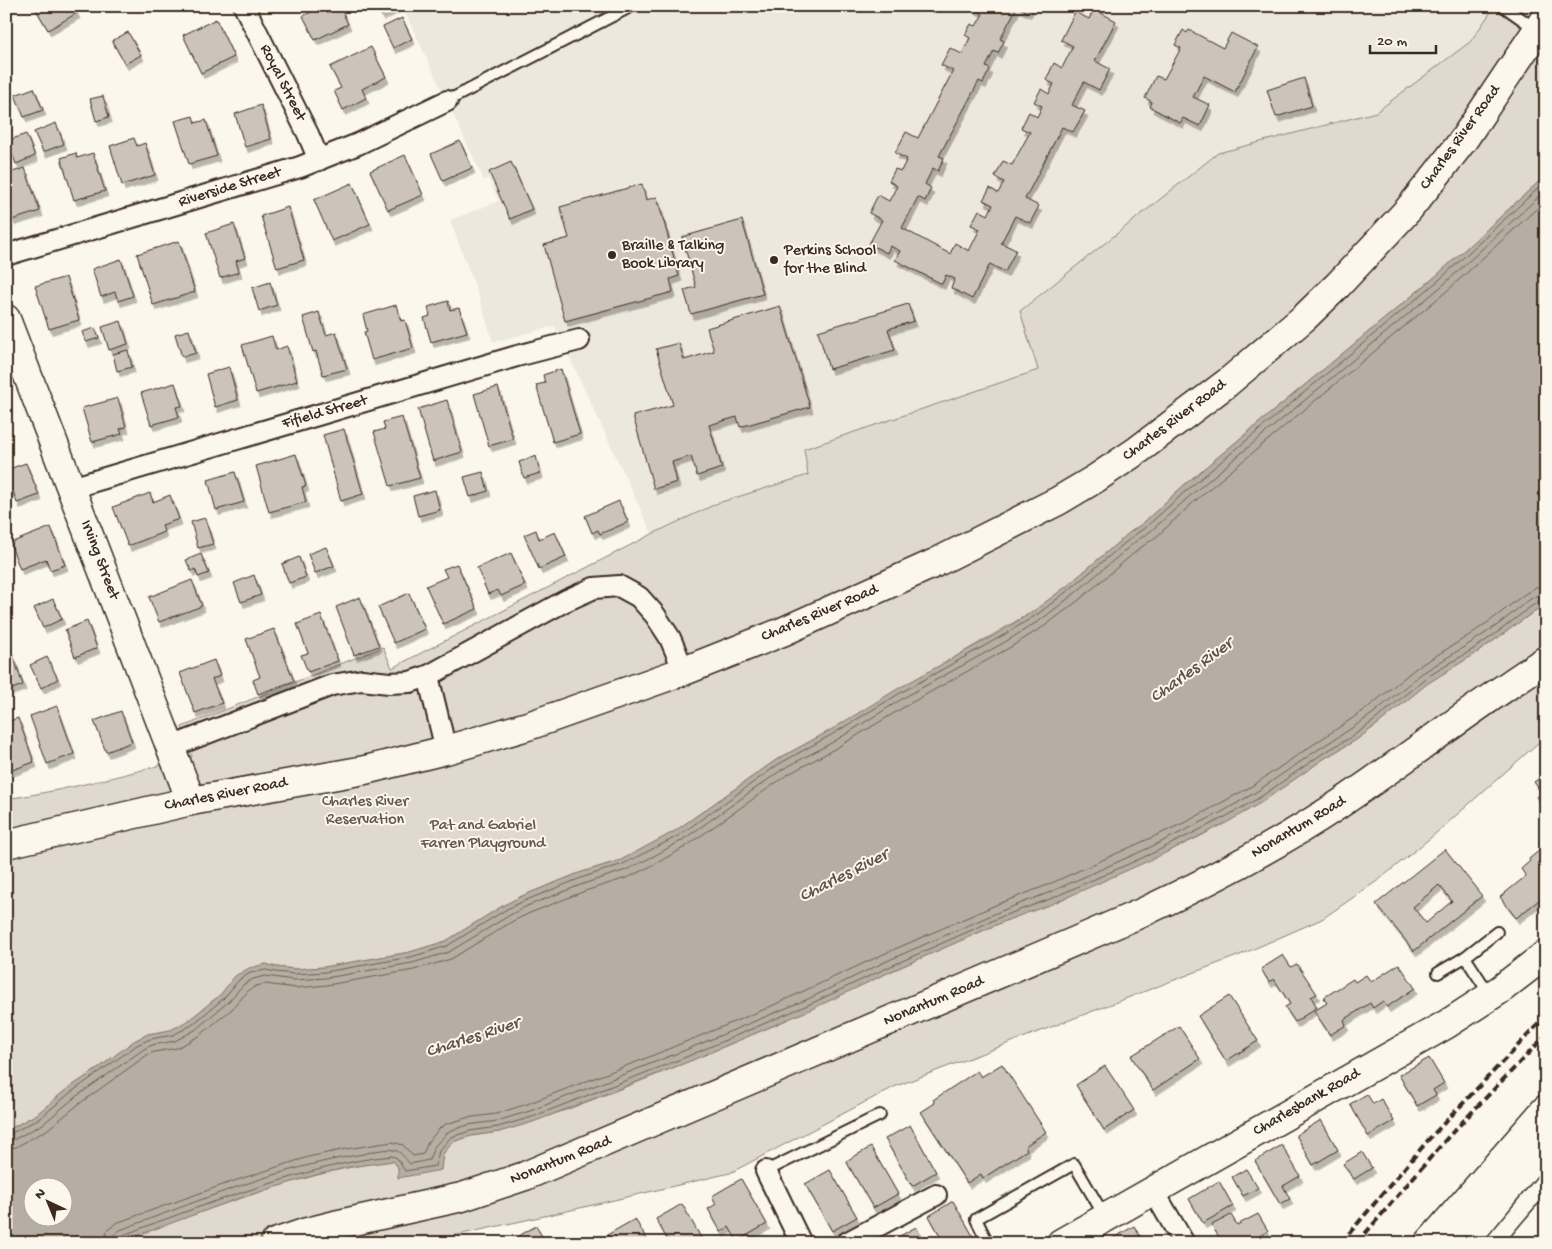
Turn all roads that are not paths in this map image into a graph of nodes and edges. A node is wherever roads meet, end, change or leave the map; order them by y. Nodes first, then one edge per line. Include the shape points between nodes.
1 (244, 6) edge
2 (632, 6) edge
3 (1503, 6) edge
4 (1541, 24) edge
5 (446, 100) joint
6 (319, 160) junction
7 (6, 255) edge
8 (6, 319) edge
9 (579, 340) dead end
10 (71, 488) junction
11 (1546, 660) edge
12 (684, 671) junction
13 (428, 676) junction
14 (171, 747) junction
15 (446, 750) junction
16 (191, 800) junction
17 (6, 844) edge
18 (1496, 932) dead end
19 (1546, 954) edge
20 (1465, 957) junction
21 (1438, 973) dead end
22 (1490, 996) junction
23 (1546, 1109) edge
24 (880, 1115) dead end
25 (1546, 1142) edge
26 (766, 1171) joint
27 (1154, 1190) junction
28 (936, 1195) dead end
29 (1546, 1217) edge
30 (1105, 1218) junction
31 (334, 1234) edge
32 (275, 1243) edge
33 (801, 1243) edge
34 (846, 1243) edge
35 (988, 1243) edge
36 (1061, 1243) edge
37 (1184, 1243) edge
38 (1429, 1243) edge
39 (1463, 1243) edge
40 (1524, 1243) edge

1 - 6 street, Royal Street
2 - 5 lane
3 - 4 lane
4 - 12 main road, Charles River Road via 1464,139 1374,248 1305,317 1192,410 1096,479 1018,522 852,602
5 - 6 street, Riverside Street via 379,135
6 - 7 street, Riverside Street
8 - 10 main road, Irving Street
9 - 10 street, Fifield Street
10 - 14 main road, Irving Street
11 - 31 main road, Nonantum Road via 1330,810 1228,870 1148,910 541,1170 495,1187
12 - 13 street via 670,638 655,615 639,597 619,586 594,588 565,600
12 - 15 main road, Charles River Road via 531,725
13 - 14 street via 410,682 362,680 332,685
13 - 15 street
14 - 16 main road, Irving Street
15 - 16 main road, Charles River Road via 365,770
16 - 17 main road, Charles River Road
18 - 20 lane
19 - 22 main road, Charlesbank Road
20 - 21 lane
20 - 22 lane
22 - 27 main road, Charlesbank Road
23 - 38 main road
24 - 26 lane
25 - 39 main road
26 - 33 street
27 - 30 main road, Charlesbank Road
27 - 37 street
28 - 34 street
29 - 40 main road
30 - 35 lane via 1074,1164 976,1220
30 - 36 main road, Charlesbank Road
31 - 32 main road, Nonantum Road via 307,1232

